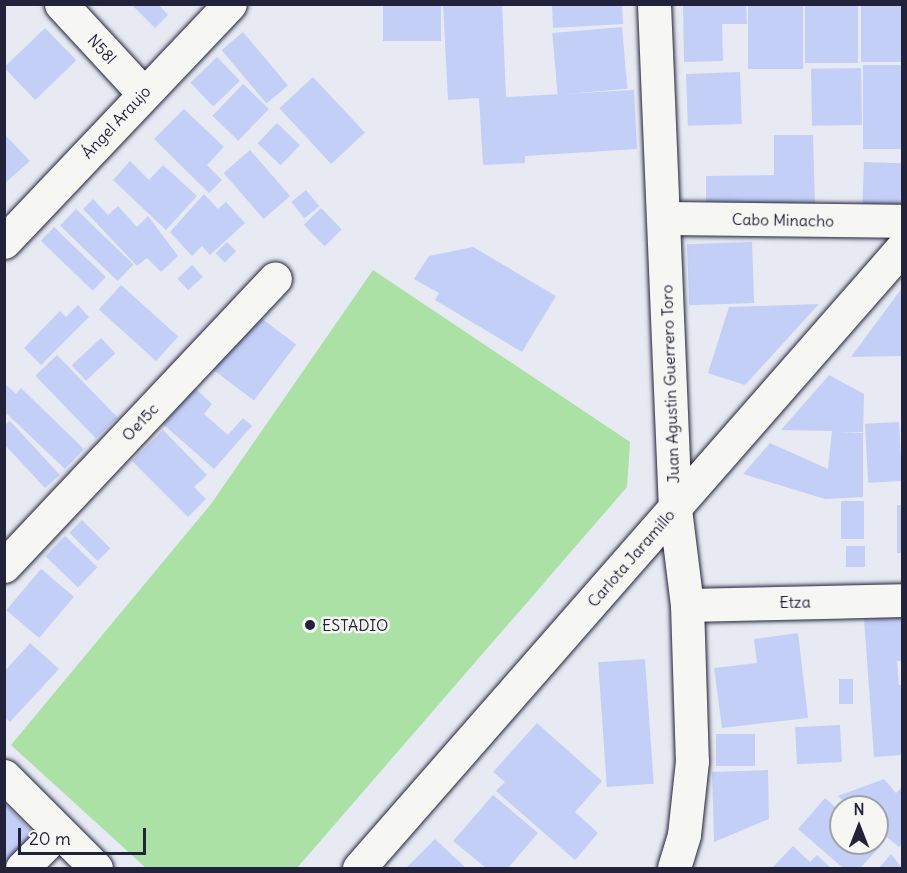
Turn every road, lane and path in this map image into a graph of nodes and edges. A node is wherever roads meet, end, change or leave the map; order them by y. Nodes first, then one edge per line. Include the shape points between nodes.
1 (61, 4) edge
2 (230, 4) edge
3 (654, 4) edge
4 (143, 93) junction
5 (663, 218) junction
6 (903, 221) edge
7 (4, 242) edge
8 (903, 248) edge
9 (275, 278) dead end
10 (675, 509) junction
11 (4, 566) edge
12 (903, 600) edge
13 (687, 605) junction
14 (4, 776) edge
15 (58, 832) junction
16 (22, 868) edge
17 (96, 868) edge
18 (359, 868) edge
19 (674, 868) edge

1 - 4 street, N58l
2 - 4 street, Ángel Araujo
3 - 5 street, Juan Agustin Guerrero Toro
4 - 7 street, Ángel Araujo
5 - 6 street, Cabo Minacho
5 - 10 street, Juan Agustin Guerrero Toro
8 - 10 street, Carlota Jaramillo
9 - 11 street, Oe15c
10 - 13 street, Juan Agustin Guerrero Toro
10 - 18 street, Carlota Jaramillo
12 - 13 street, Etza
13 - 19 street, Juan Agustin Guerrero Toro via 692,761 684,835
14 - 15 street
15 - 16 street
15 - 17 street

